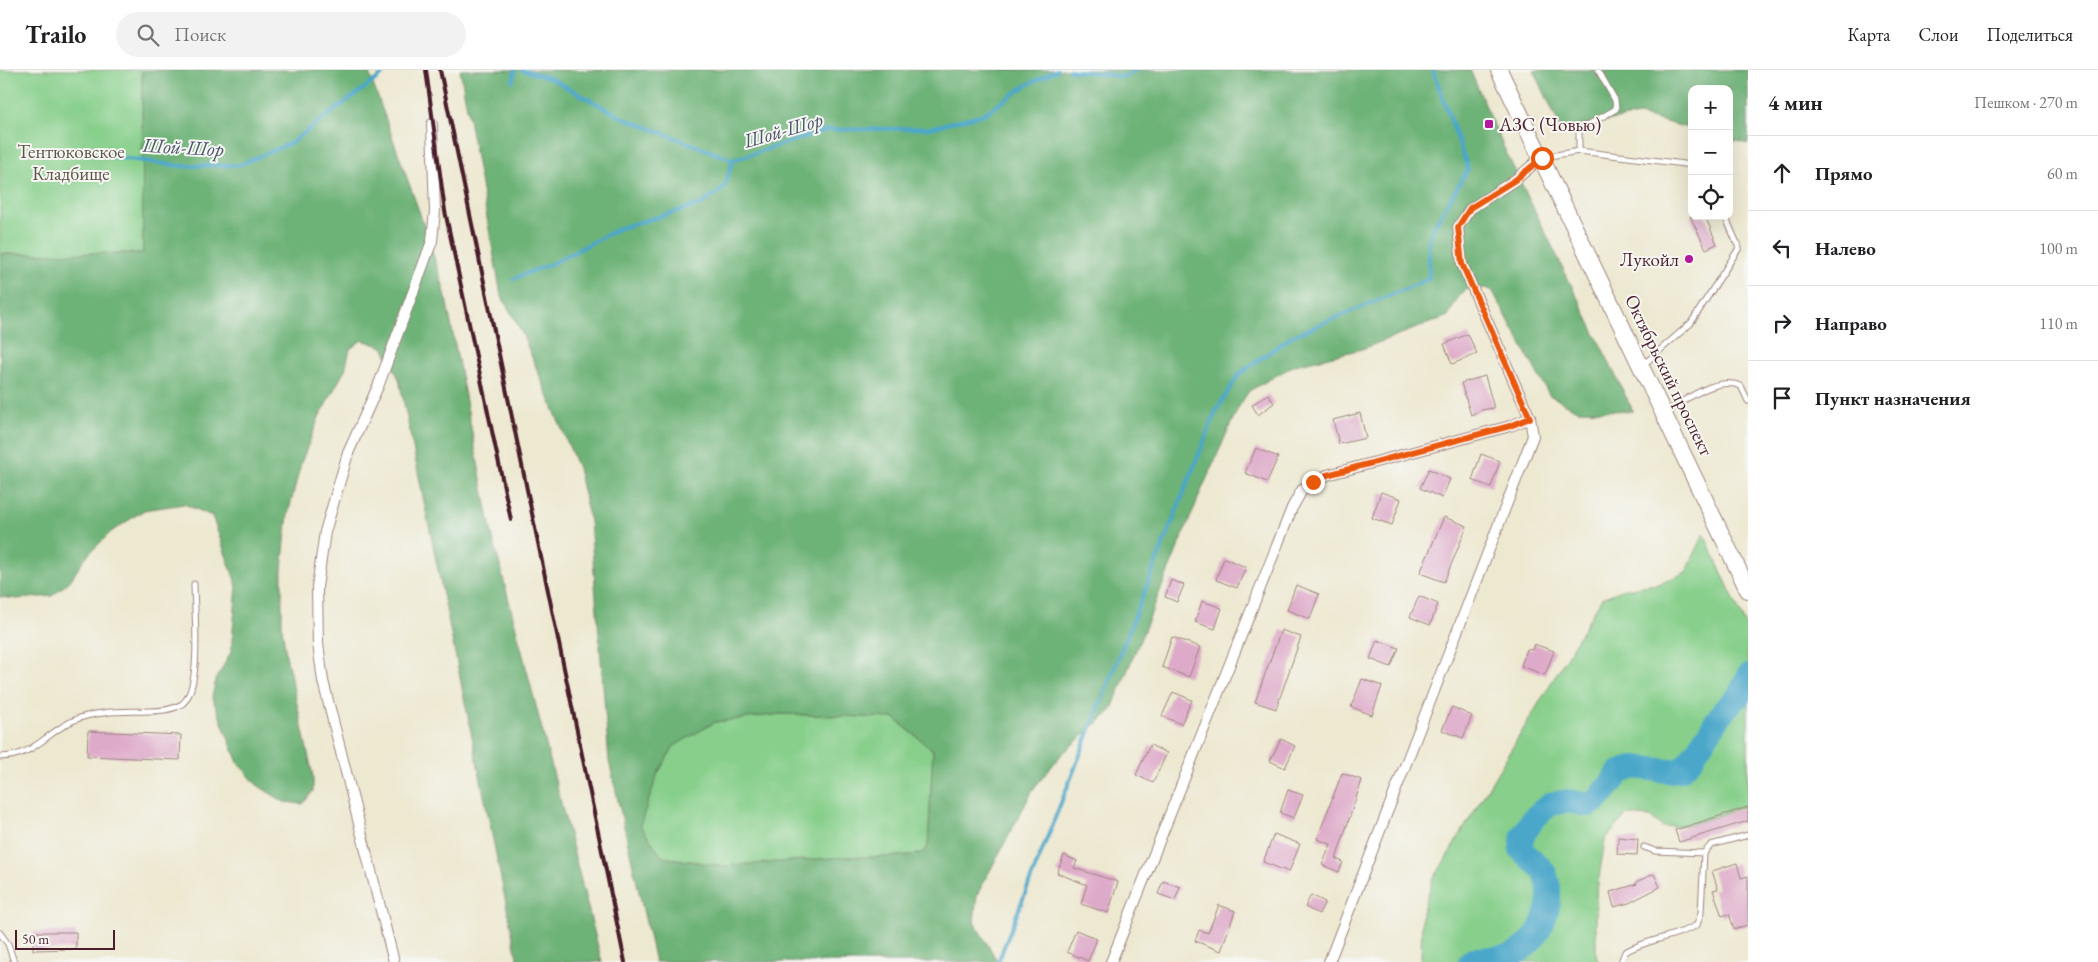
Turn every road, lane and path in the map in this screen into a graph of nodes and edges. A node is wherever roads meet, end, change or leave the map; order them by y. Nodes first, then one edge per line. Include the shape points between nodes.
1 (1499, 70) edge
2 (1598, 70) edge
3 (432, 124) dead end
4 (1579, 151) junction
5 (1542, 158) junction
6 (1688, 165) edge
7 (1727, 220) edge
8 (1642, 366) junction
9 (1748, 401) edge
10 (1664, 412) junction
11 (1530, 418) junction
12 (194, 584) dead end
13 (1748, 590) edge
14 (0, 757) edge
15 (1748, 834) edge
16 (1644, 847) dead end
17 (1704, 853) junction
18 (0, 933) edge
19 (14, 962) edge
20 (394, 962) edge
21 (1111, 962) edge
22 (1329, 962) edge
23 (1621, 962) edge

1 - 5 main road, Октябрьский проспект
2 - 4 lane via 1615,100 1616,109 1579,130
3 - 20 street via 435,211 432,241 340,478 325,532 316,588 323,681
4 - 5 lane
4 - 6 lane
5 - 8 main road, Октябрьский проспект
5 - 11 street via 1515,180 1470,208 1458,227 1462,264
7 - 8 lane via 1739,248 1691,323
8 - 10 main road, Октябрьский проспект
9 - 10 lane via 1741,386 1732,382 1718,384
10 - 13 main road, Октябрьский проспект
11 - 21 street via 1327,475 1302,490 1292,508
11 - 22 street via 1532,436
12 - 14 lane via 195,671 192,688 184,703 173,709 98,713 78,718 25,754
15 - 17 lane via 1712,844
16 - 17 lane via 1655,852
17 - 23 lane via 1699,922 1679,935 1632,947 1624,952
18 - 19 lane

